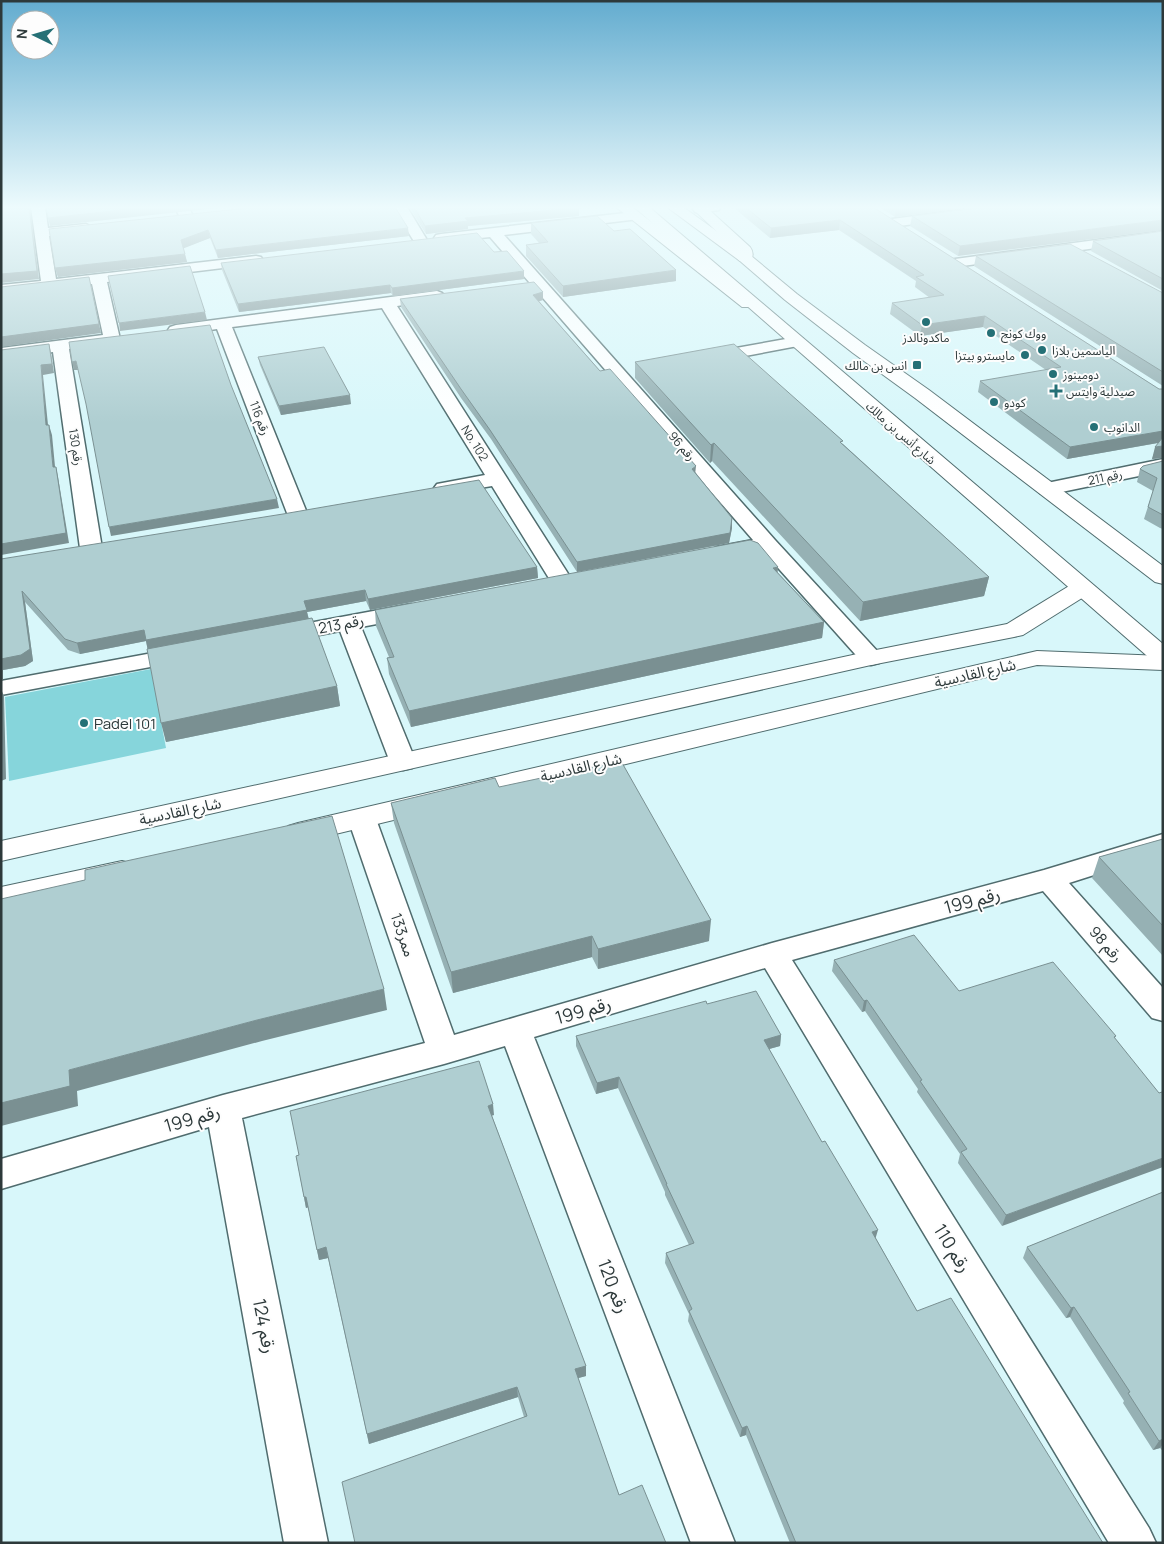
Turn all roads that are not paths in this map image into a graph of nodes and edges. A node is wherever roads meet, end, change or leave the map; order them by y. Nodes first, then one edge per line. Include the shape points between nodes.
1 (48, 279) edge
2 (99, 279) joint
3 (536, 279) edge
4 (719, 279) edge
5 (770, 279) edge
6 (539, 282) junction
7 (49, 285) junction
8 (520, 285) edge
9 (1, 290) edge
10 (453, 294) edge
11 (387, 302) junction
12 (224, 324) junction
13 (158, 333) edge
14 (131, 336) edge
15 (112, 339) junction
16 (797, 342) junction
17 (60, 346) junction
18 (1, 353) edge
19 (694, 360) edge
20 (637, 370) edge
21 (618, 374) junction
22 (1163, 465) edge
23 (498, 479) junction
24 (1047, 489) junction
25 (422, 492) edge
26 (297, 513) edge
27 (768, 544) junction
28 (92, 548) edge
29 (700, 557) edge
30 (1153, 564) edge
31 (1163, 577) edge
32 (563, 583) edge
33 (1082, 588) junction
34 (436, 607) edge
35 (348, 623) junction
36 (1014, 630) junction
37 (261, 640) edge
38 (203, 650) edge
39 (1163, 657) edge
40 (871, 658) junction
41 (1037, 658) junction
42 (1163, 663) edge
43 (1, 688) edge
44 (403, 762) junction
45 (362, 819) junction
46 (275, 838) edge
47 (1163, 843) edge
48 (1, 851) edge
49 (148, 866) edge
50 (1048, 879) junction
51 (1, 898) edge
52 (772, 954) junction
53 (1163, 1009) edge
54 (515, 1030) junction
55 (444, 1051) junction
56 (223, 1110) junction
57 (1, 1174) edge
58 (306, 1543) edge
59 (713, 1543) edge
60 (1134, 1543) edge

1 - 7 street
2 - 7 street
2 - 15 street
3 - 6 street, رقم 96
4 - 16 main road, شارع أنس بن مالك
5 - 24 main road
6 - 8 street
6 - 21 street, رقم 96
7 - 9 street
10 - 11 street
11 - 12 street
11 - 23 street, No. 102
12 - 13 street
12 - 26 street, رقم 116
14 - 15 street
15 - 17 street
16 - 19 street
16 - 33 main road, شارع أنس بن مالك
17 - 18 street
17 - 28 street, رقم 130
20 - 21 street
21 - 27 street, رقم 96
22 - 24 street, رقم 211
23 - 25 street
23 - 32 street, No. 102
24 - 30 main road
27 - 29 street
27 - 40 street, رقم 96
30 - 31 main road
33 - 36 main road, شارع القادسية
33 - 39 main road, شارع أنس بن مالك
34 - 35 street, رقم 213
35 - 37 street, رقم 213
35 - 44 street
36 - 40 main road, شارع القادسية
36 - 41 main road via 1036,639 1040,648
38 - 43 street
40 - 44 main road, شارع القادسية
41 - 42 main road, شارع القادسية
41 - 45 main road, شارع القادسية
44 - 48 main road, شارع القادسية
45 - 46 main road, شارع القادسية
45 - 55 street, ممر133
47 - 50 street, رقم 199
49 - 51 main road
50 - 52 street, رقم 199
50 - 53 street, رقم 98
52 - 54 street, رقم 199
52 - 60 street, رقم 110
54 - 55 street, رقم 199
54 - 59 street, رقم 120
55 - 56 street, رقم 199
56 - 57 street, رقم 199
56 - 58 street, رقم 124

